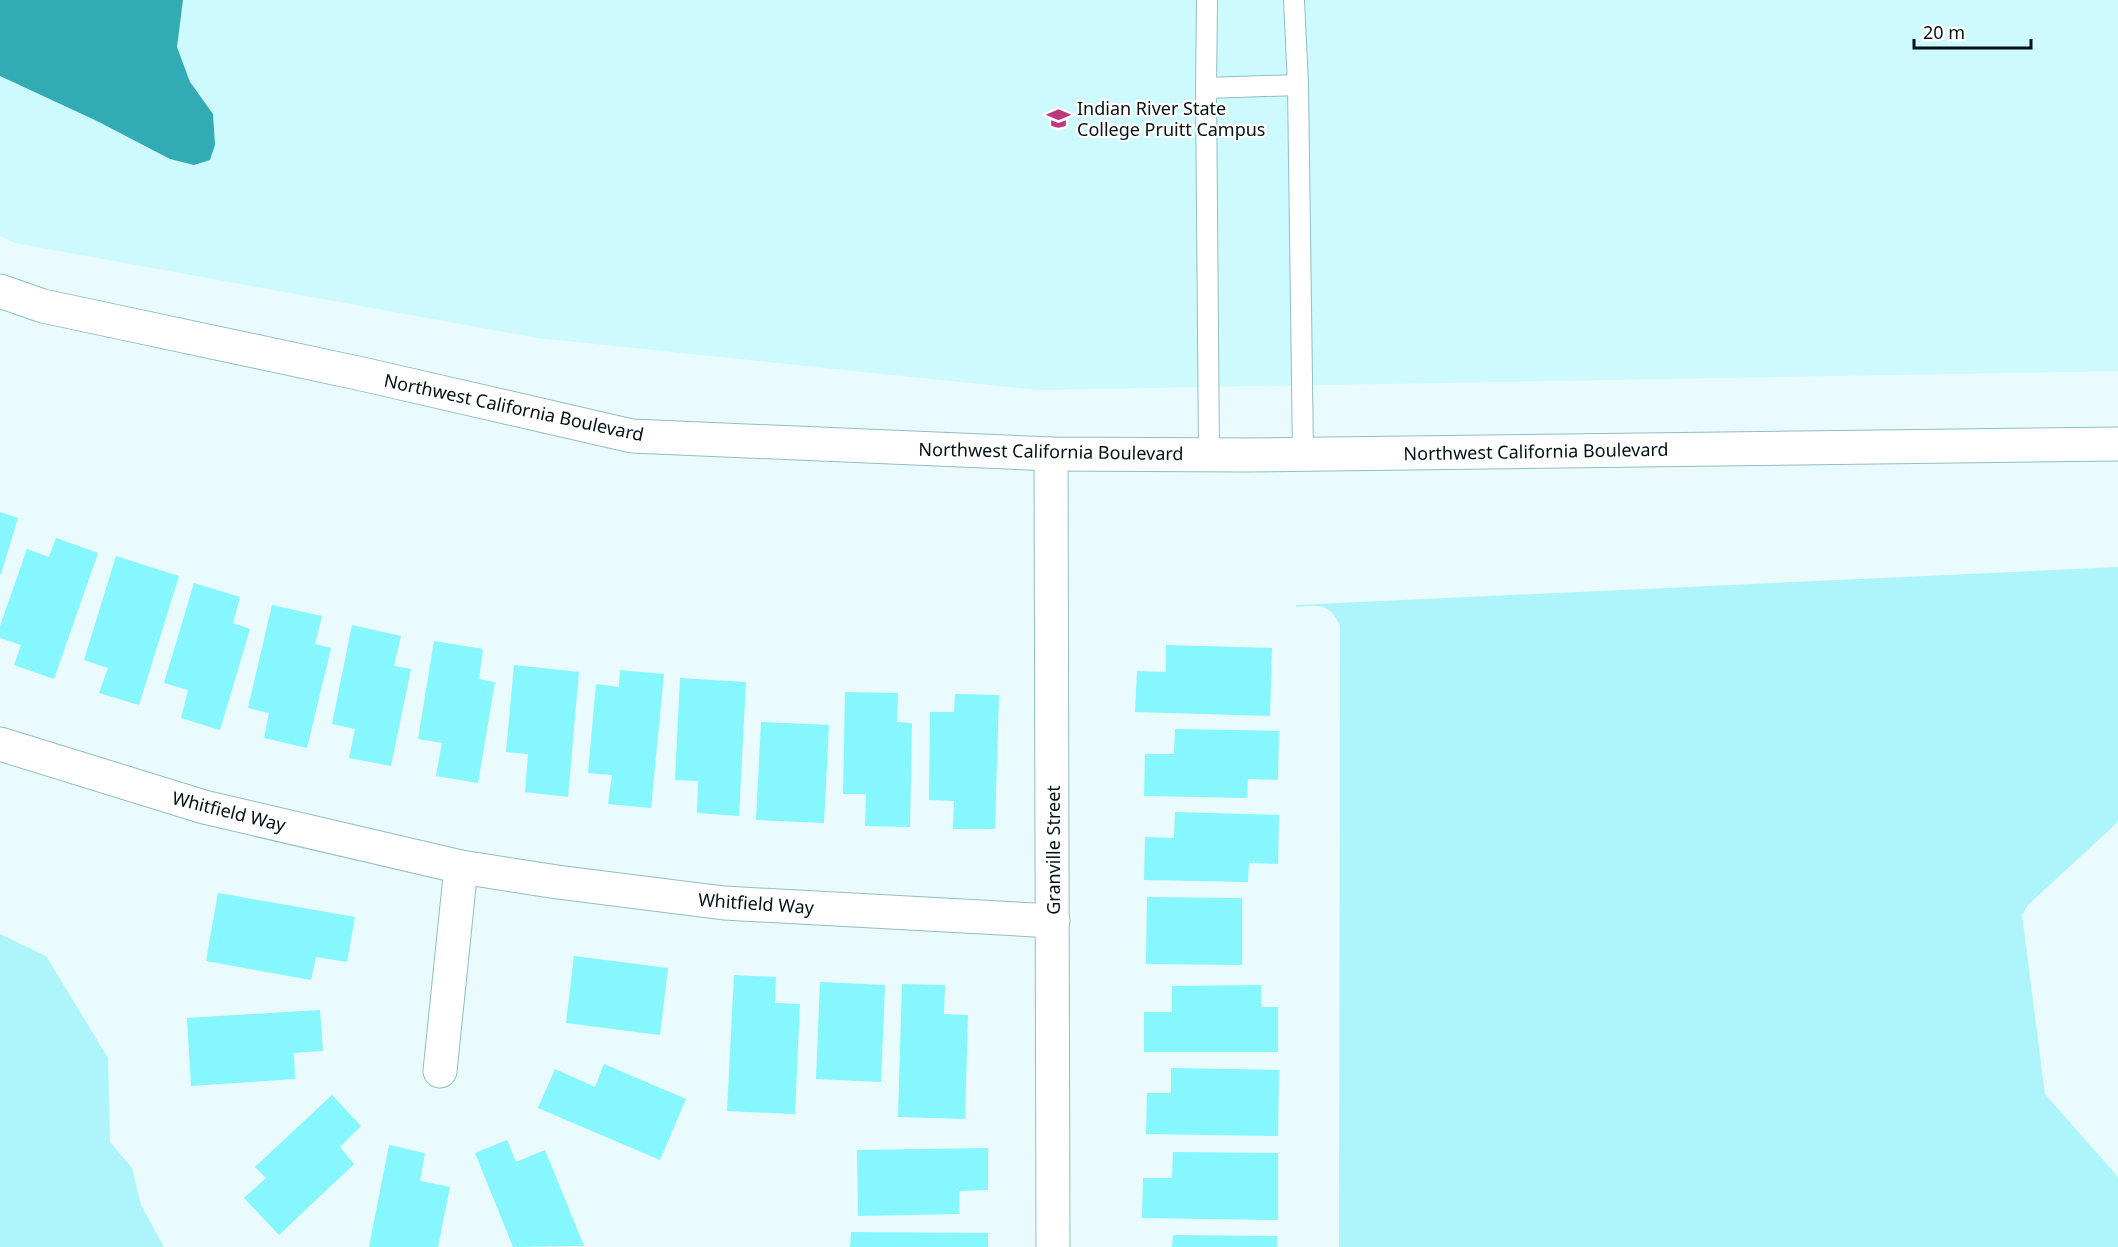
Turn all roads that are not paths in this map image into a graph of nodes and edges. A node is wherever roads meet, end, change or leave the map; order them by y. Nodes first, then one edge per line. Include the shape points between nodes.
1 (1208, 0) edge
2 (1294, 0) edge
3 (1298, 85) junction
4 (1206, 88) junction
5 (0, 291) edge
6 (2118, 444) edge
7 (1051, 454) junction
8 (1209, 454) junction
9 (1304, 454) junction
10 (0, 744) edge
11 (461, 867) junction
12 (1053, 921) junction
13 (440, 1071) dead end
14 (1053, 1247) edge

1 - 4 lane
2 - 3 lane
3 - 4 lane
3 - 9 lane
4 - 8 lane
5 - 7 street, Northwest California Boulevard via 43,306 632,436
6 - 9 street, Northwest California Boulevard
7 - 8 street, Northwest California Boulevard
7 - 12 street, Granville Street
8 - 9 street, Northwest California Boulevard
10 - 11 street, Whitfield Way via 204,807
11 - 12 street, Whitfield Way via 724,903
11 - 13 street
12 - 14 street, Granville Street

